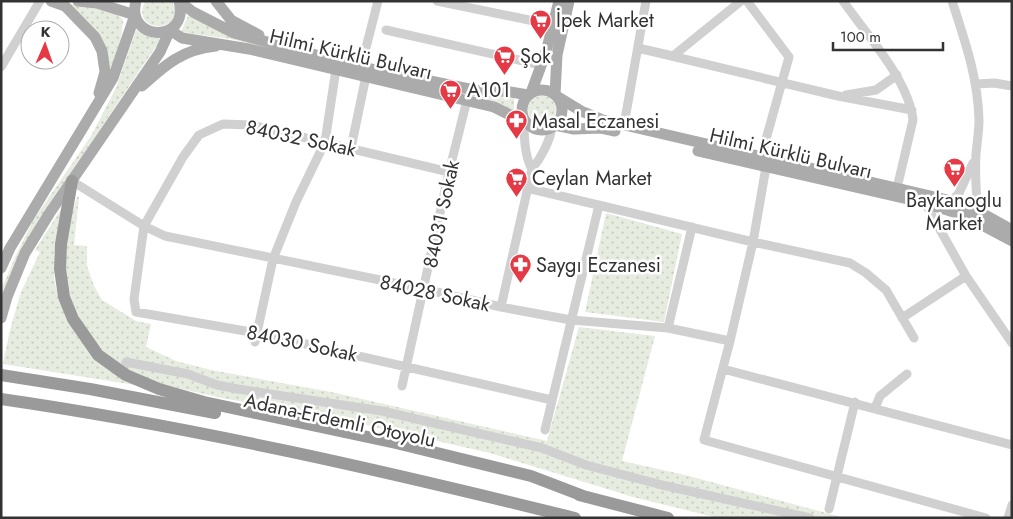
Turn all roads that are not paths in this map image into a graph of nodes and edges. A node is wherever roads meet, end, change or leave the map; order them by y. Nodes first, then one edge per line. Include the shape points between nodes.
1 (40, 1) edge
2 (51, 1) edge
3 (78, 1) edge
4 (136, 1) edge
5 (180, 1) edge
6 (216, 1) edge
7 (378, 1) edge
8 (437, 1) edge
9 (559, 1) edge
10 (569, 1) edge
11 (646, 1) edge
12 (742, 1) edge
13 (747, 1) edge
14 (843, 1) edge
15 (952, 1) edge
16 (474, 5) edge
17 (135, 15) junction
18 (553, 25) junction
19 (170, 30) junction
20 (386, 30) dead end
21 (276, 44) junction
22 (230, 45) junction
23 (638, 48) junction
24 (541, 66) junction
25 (1, 67) edge
26 (336, 69) junction
27 (364, 72) junction
28 (897, 75) junction
29 (782, 82) junction
30 (976, 84) junction
31 (1012, 86) edge
32 (530, 94) junction
33 (131, 95) junction
34 (557, 96) junction
35 (838, 96) junction
36 (467, 100) junction
37 (912, 110) junction
38 (93, 112) junction
39 (524, 119) junction
40 (624, 125) junction
41 (553, 126) junction
42 (325, 142) junction
43 (351, 148) junction
44 (976, 156) junction
45 (764, 162) junction
46 (532, 169) junction
47 (449, 172) junction
48 (72, 181) junction
49 (527, 188) junction
50 (897, 188) junction
51 (952, 201) junction
52 (925, 203) junction
53 (599, 205) junction
54 (978, 211) junction
55 (144, 226) junction
56 (692, 227) junction
57 (1012, 230) edge
58 (1012, 241) edge
59 (752, 242) junction
60 (274, 259) junction
61 (1, 268) edge
62 (966, 276) junction
63 (424, 289) junction
64 (502, 307) junction
65 (1, 318) edge
66 (902, 318) junction
67 (571, 320) junction
68 (668, 328) junction
69 (255, 338) junction
70 (914, 338) dead end
71 (730, 341) junction
72 (1012, 343) edge
73 (126, 362) dead end
74 (406, 366) junction
75 (723, 368) junction
76 (906, 374) dead end
77 (5, 376) edge
78 (402, 386) dead end
79 (552, 400) junction
80 (855, 402) junction
81 (3, 404) edge
82 (875, 408) junction
83 (546, 430) dead end
84 (1012, 445) edge
85 (836, 477) junction
86 (586, 497) junction
87 (1012, 505) edge
88 (829, 509) dead end
89 (575, 518) edge
90 (668, 518) edge
91 (810, 518) edge
92 (986, 518) edge
93 (1008, 518) edge

1 - 25 street
2 - 38 main road via 65,6 96,37 102,51 105,72
3 - 17 main road via 97,3
4 - 17 main road
5 - 19 main road via 180,16
5 - 21 main road, Hilmi Kürklü Bulvarı via 196,14 234,33
6 - 21 main road via 231,20
7 - 27 street
8 - 16 street
9 - 18 main road
10 - 34 main road via 557,55
11 - 23 street
12 - 23 street via 673,56
13 - 29 street via 789,57
14 - 28 street
15 - 30 street
16 - 18 street
17 - 19 main road via 138,23 150,32
17 - 38 main road via 113,78
18 - 24 main road
19 - 22 main road, Hilmi Kürklü Bulvarı via 182,38
19 - 33 main road via 160,52
20 - 24 street
21 - 27 main road, Hilmi Kürklü Bulvarı
22 - 26 main road, Hilmi Kürklü Bulvarı
22 - 33 main road via 184,53
23 - 29 street
23 - 40 street
24 - 32 main road
26 - 27 main road, Hilmi Kürklü Bulvarı
26 - 42 street
27 - 32 main road, Hilmi Kürklü Bulvarı via 484,92
27 - 36 main road, Hilmi Kürklü Bulvarı
27 - 43 street
28 - 35 street via 876,90
28 - 37 street
29 - 35 street
29 - 45 street
30 - 31 street
30 - 44 street via 979,122
32 - 34 main road via 546,90
32 - 39 main road via 522,106
33 - 48 main road
34 - 40 main road, Hilmi Kürklü Bulvarı via 581,111
34 - 41 main road via 562,110 561,117
35 - 37 street
36 - 39 main road, Hilmi Kürklü Bulvarı
36 - 47 street, 84031 Sokak
37 - 50 street via 913,120
38 - 61 main road
39 - 41 main road via 538,129
39 - 46 street via 528,162
40 - 45 main road, Hilmi Kürklü Bulvarı
41 - 45 main road, Hilmi Kürklü Bulvarı via 601,128
41 - 46 street via 551,136
42 - 43 street, 84032 Sokak
42 - 55 street, 84032 Sokak via 251,125 223,124 199,135
42 - 60 street via 296,202
43 - 47 street, 84032 Sokak
44 - 51 street via 967,179
44 - 54 street
45 - 50 main road, Hilmi Kürklü Bulvarı
45 - 52 main road, Hilmi Kürklü Bulvarı
45 - 59 street
46 - 49 street
47 - 63 street, 84031 Sokak
48 - 55 street, 84028 Sokak
48 - 65 main road via 25,253
48 - 86 highway via 61,244 64,297 73,319 98,354 126,375 204,402 396,442 531,476
49 - 53 street
49 - 64 street
50 - 51 main road, Hilmi Kürklü Bulvarı
51 - 54 main road, Hilmi Kürklü Bulvarı
52 - 58 main road, Hilmi Kürklü Bulvarı via 963,215
52 - 62 street
53 - 56 street
53 - 67 street
54 - 57 main road, Hilmi Kürklü Bulvarı
55 - 60 street, 84028 Sokak via 165,236
55 - 69 street, 84030 Sokak via 134,299 136,312
56 - 59 street
56 - 68 street
59 - 66 street via 850,263 886,290
59 - 71 street
60 - 63 street, 84028 Sokak
60 - 69 street
62 - 66 street
62 - 72 street
63 - 64 street, 84028 Sokak
63 - 74 street, 84031 Sokak
64 - 67 street, 84028 Sokak
66 - 70 street
67 - 68 street, 84028 Sokak
67 - 79 street
68 - 71 street, 84028 Sokak
69 - 74 street, 84030 Sokak
71 - 75 street
73 - 91 street via 188,374 238,389 382,411 450,426 542,448 586,465 662,485
74 - 78 street, 84031 Sokak
74 - 79 street, 84030 Sokak
75 - 80 street
75 - 85 street via 704,440
76 - 82 street via 880,396
77 - 86 highway, Adana-Erdemli Otoyolu via 90,389 320,434
79 - 83 street
80 - 82 street
80 - 85 street
81 - 89 highway, Adana-Erdemli Otoyolu via 99,414 240,441
82 - 84 street
85 - 88 street
85 - 92 street
86 - 90 highway, Adana-Erdemli Otoyolu
87 - 93 street

